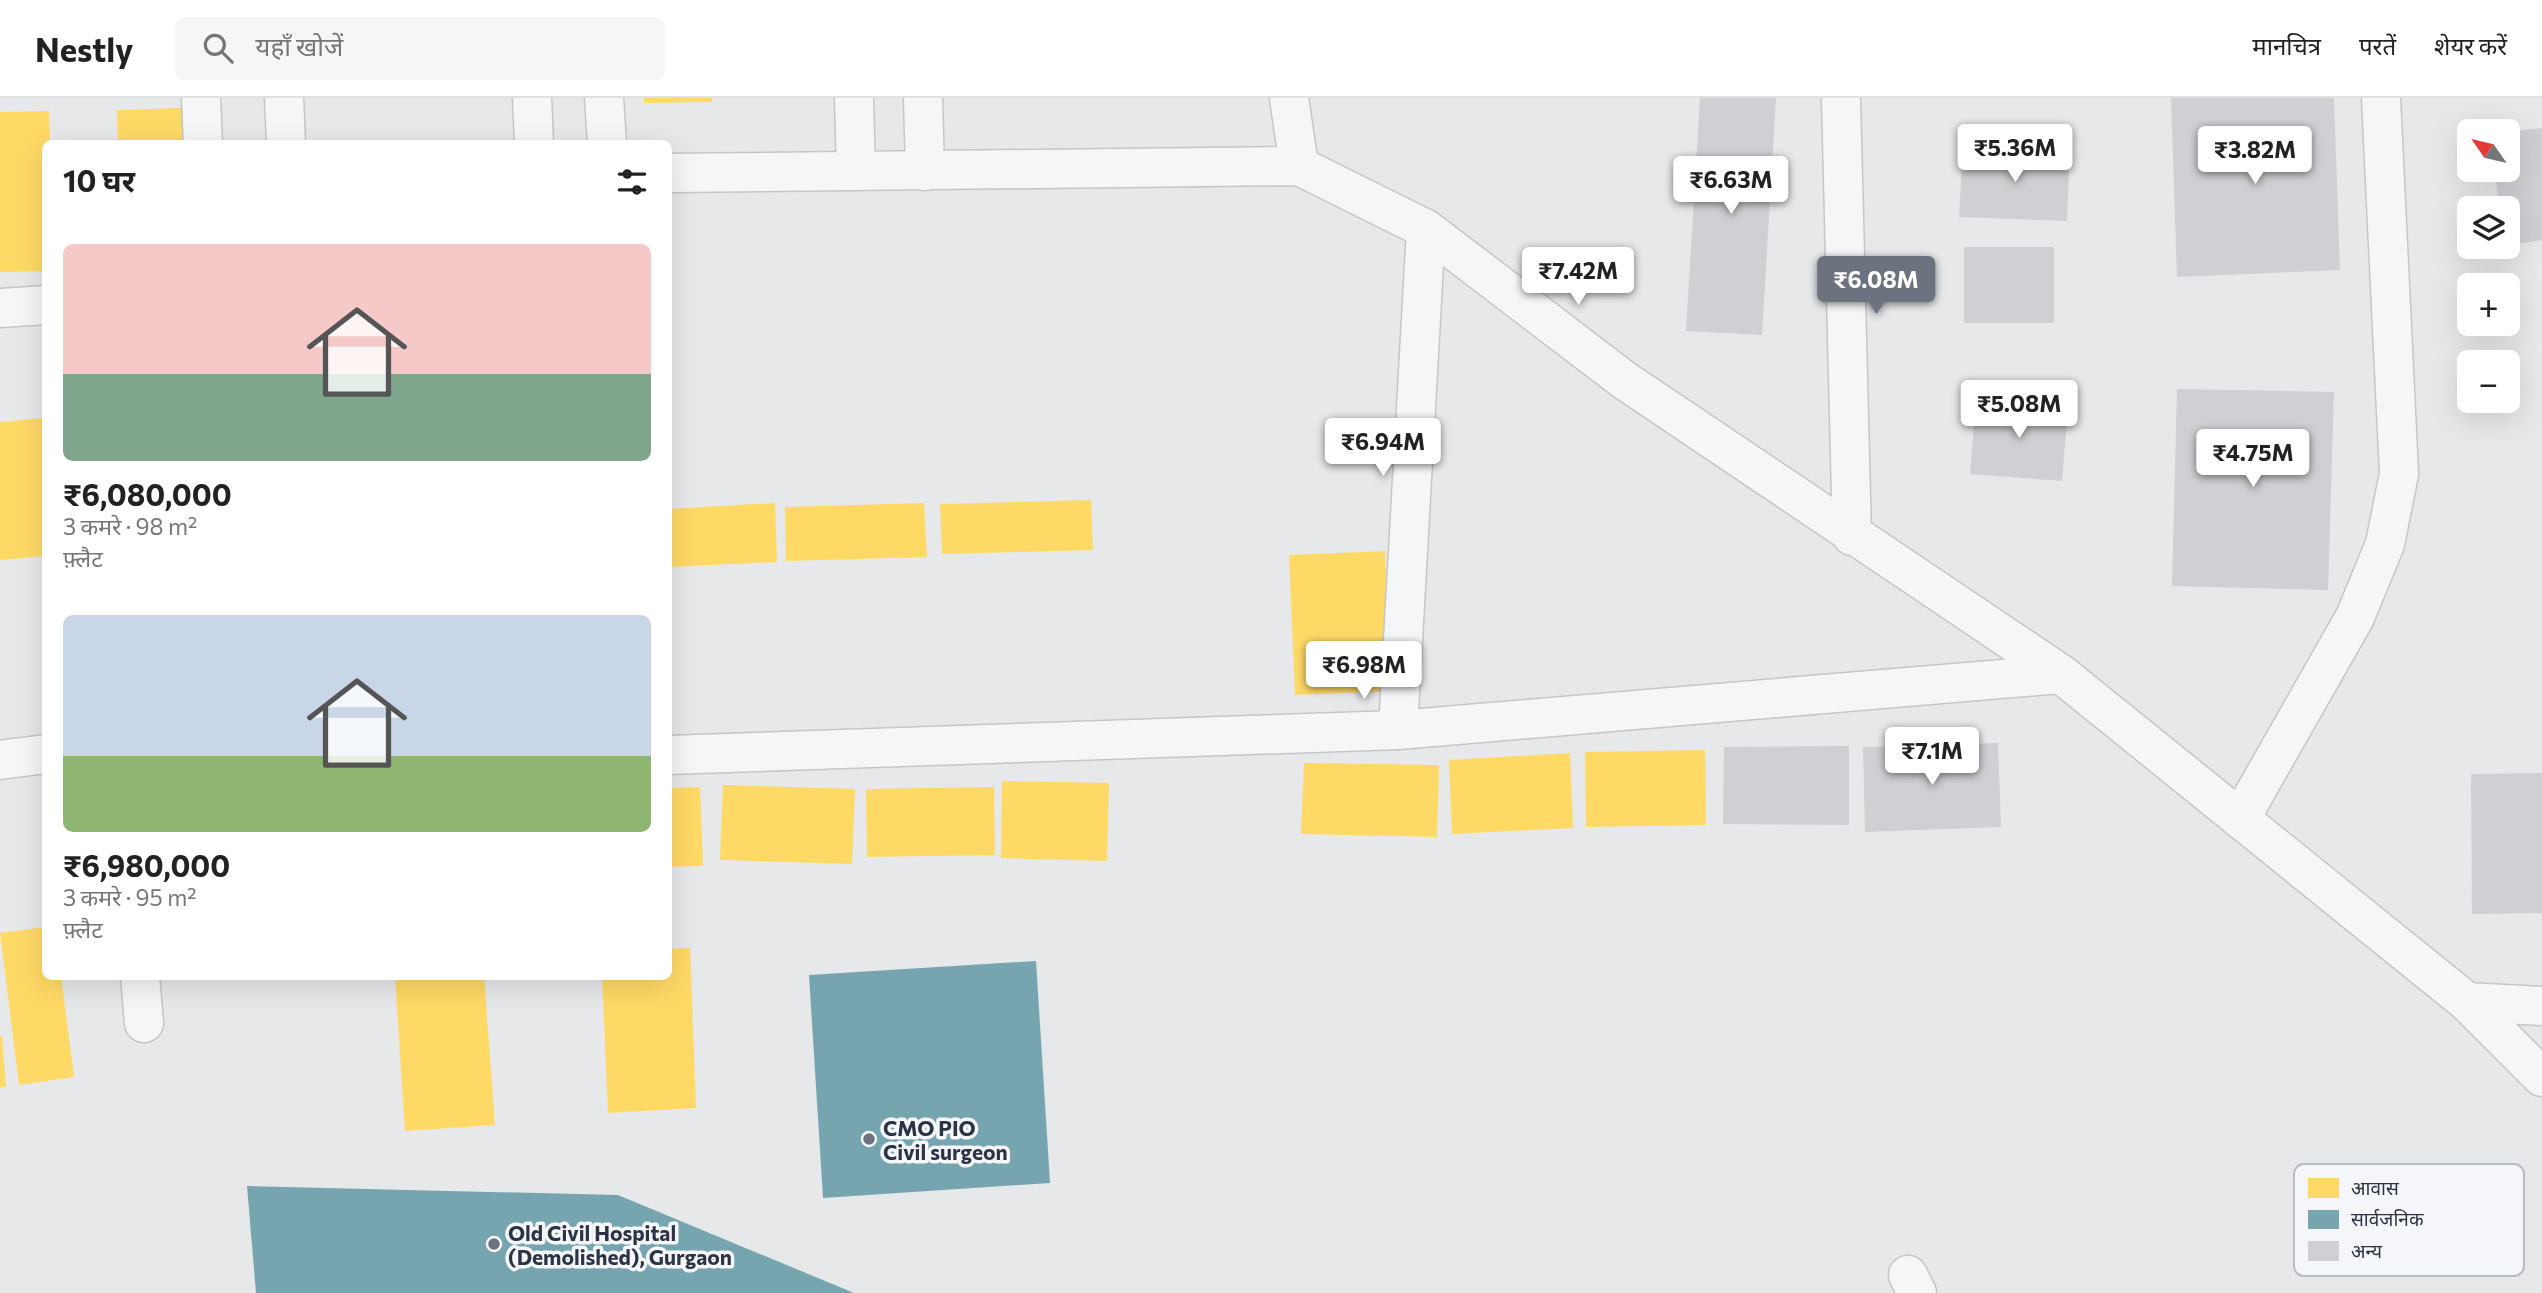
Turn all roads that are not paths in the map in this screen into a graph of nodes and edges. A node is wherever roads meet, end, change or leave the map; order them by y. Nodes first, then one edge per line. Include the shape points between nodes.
1 (201, 98) edge
2 (284, 98) edge
3 (532, 98) edge
4 (604, 98) edge
5 (854, 98) edge
6 (923, 98) edge
7 (1289, 98) edge
8 (1841, 98) edge
9 (2381, 98) edge
10 (203, 140) edge
11 (286, 140) edge
12 (534, 140) edge
13 (607, 140) edge
14 (1299, 166) junction
15 (925, 171) junction
16 (856, 172) junction
17 (672, 173) edge
18 (1426, 229) junction
19 (42, 305) edge
20 (0, 307) edge
21 (1852, 536) junction
22 (2061, 674) junction
23 (1398, 730) junction
24 (42, 755) edge
25 (672, 755) edge
26 (0, 760) edge
27 (2240, 819) junction
28 (140, 980) edge
29 (2467, 1002) junction
30 (2542, 1006) edge
31 (144, 1023) dead end
32 (2542, 1077) edge

1 - 10 street
2 - 11 street
3 - 12 street
4 - 13 street
5 - 16 street
6 - 15 street
7 - 14 street
8 - 21 street
9 - 27 street via 2397,486 2385,544 2355,617
14 - 15 street
14 - 18 street
15 - 16 street
16 - 17 street
18 - 21 street via 1624,380
18 - 23 street
19 - 20 street
21 - 22 street
22 - 23 street
22 - 27 street
23 - 25 street
24 - 26 street
27 - 29 street
28 - 31 street
29 - 30 street
29 - 32 street

